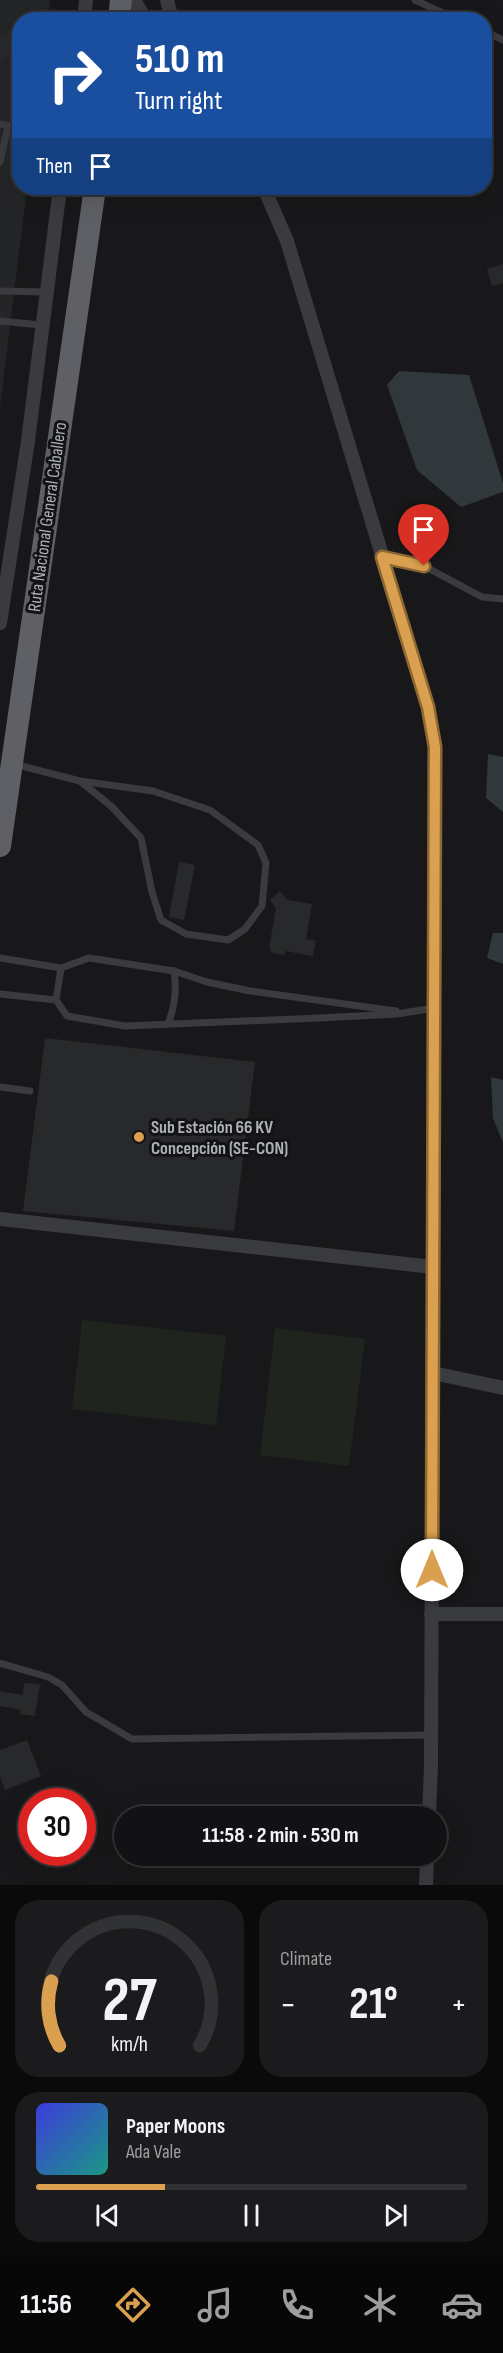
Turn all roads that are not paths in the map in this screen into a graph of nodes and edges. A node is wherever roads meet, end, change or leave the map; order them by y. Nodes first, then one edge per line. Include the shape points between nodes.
1 (415, 0) edge
2 (441, 12) edge
3 (4, 125) edge
4 (0, 162) edge
5 (59, 195) edge
6 (94, 195) edge
7 (267, 195) edge
8 (0, 291) edge
9 (46, 292) junction
10 (0, 321) edge
11 (41, 325) junction
12 (382, 557) junction
13 (503, 599) edge
14 (0, 623) edge
15 (12, 764) junction
16 (80, 781) junction
17 (0, 846) edge
18 (0, 958) edge
19 (61, 968) junction
20 (174, 970) junction
21 (0, 994) edge
22 (56, 1000) junction
23 (435, 1008) junction
24 (404, 1012) junction
25 (168, 1024) junction
26 (0, 1087) edge
27 (30, 1091) dead end
28 (0, 1219) edge
29 (433, 1268) junction
30 (433, 1373) junction
31 (503, 1388) edge
32 (431, 1614) junction
33 (503, 1614) edge
34 (0, 1663) edge
35 (431, 1735) junction
36 (429, 1806) edge
37 (427, 1866) edge
38 (426, 1885) edge

1 - 2 lane
3 - 4 lane
5 - 9 street
6 - 15 highway, Ruta Nacional General Caballero
7 - 12 street via 287,241
8 - 9 lane
9 - 11 street
10 - 11 lane
11 - 14 street
12 - 13 lane via 424,566 482,597
12 - 23 street via 428,707 435,747
15 - 16 lane
15 - 17 highway, Ruta Nacional General Caballero
16 - 16 lane via 141,838 161,921 186,934 228,940 245,929 262,906 266,863 258,845 210,810 153,791
18 - 19 lane
19 - 20 lane via 89,958
19 - 22 lane
20 - 24 lane via 250,991
20 - 25 lane via 176,985
21 - 22 lane
22 - 25 lane via 67,1016 125,1026
23 - 24 lane
23 - 29 street
24 - 25 lane
26 - 27 lane
28 - 29 street
29 - 30 street
30 - 31 street
30 - 32 street
32 - 33 street
32 - 35 street
34 - 35 lane via 62,1685 86,1712 132,1739
35 - 36 street
37 - 38 street

